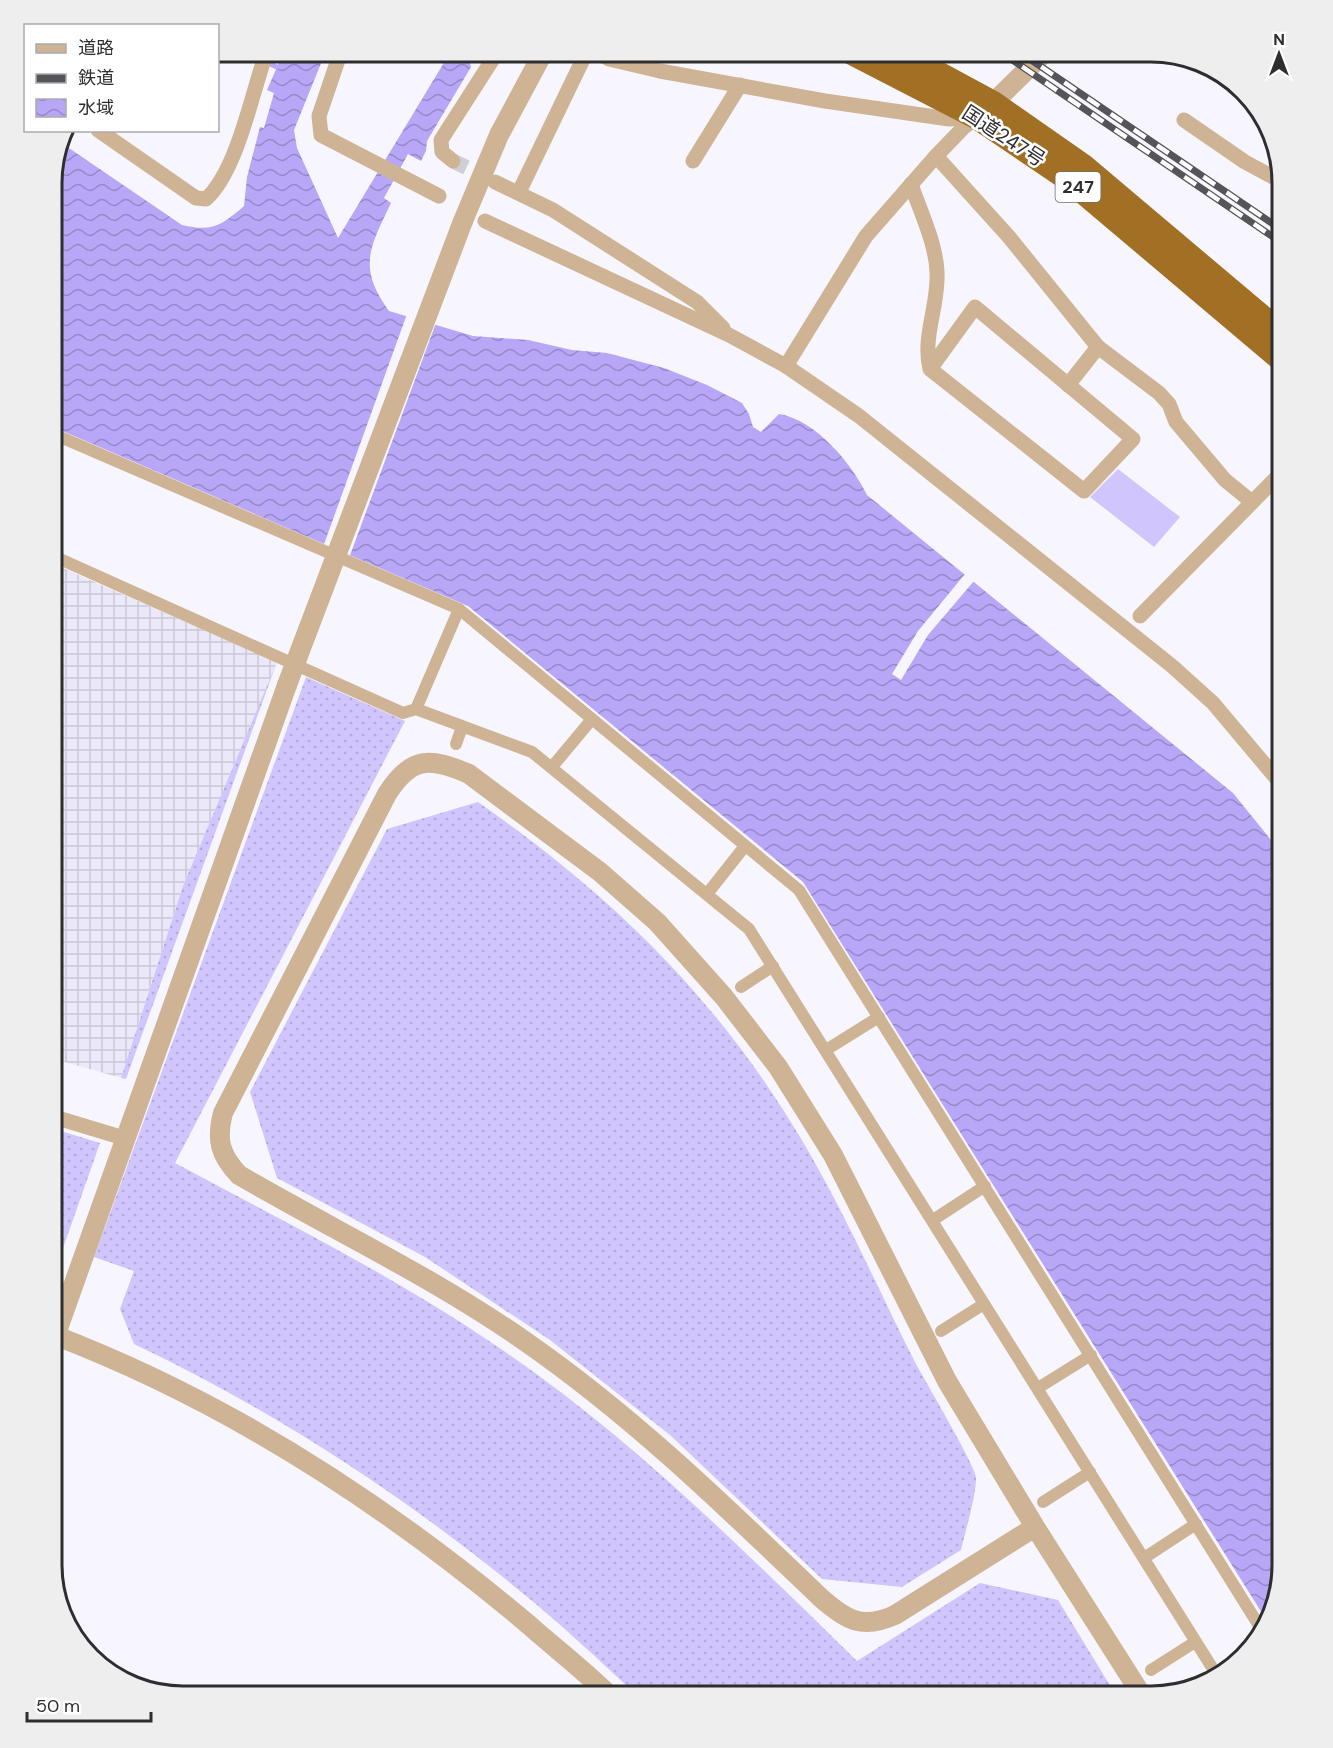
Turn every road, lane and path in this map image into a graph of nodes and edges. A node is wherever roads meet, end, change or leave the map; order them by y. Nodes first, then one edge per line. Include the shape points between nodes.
1 (264, 62) edge
2 (337, 62) edge
3 (491, 62) edge
4 (538, 62) edge
5 (582, 62) edge
6 (622, 62) edge
7 (875, 62) edge
8 (912, 62) edge
9 (1034, 62) edge
10 (740, 85) junction
11 (986, 110) junction
12 (1184, 120) dead end
13 (101, 132) edge
14 (936, 156) junction
15 (453, 161) tunnel mouth
16 (693, 161) dead end
17 (1271, 176) edge
18 (495, 182) tunnel mouth
19 (911, 184) junction
20 (519, 192) junction
21 (439, 196) dead end
22 (485, 220) dead end
23 (1272, 327) edge
24 (729, 335) junction
25 (1098, 347) junction
26 (1272, 351) edge
27 (786, 366) junction
28 (930, 369) junction
29 (1068, 385) junction
30 (62, 438) edge
31 (1272, 482) edge
32 (1252, 502) junction
33 (62, 560) edge
34 (459, 609) junction
35 (1140, 616) dead end
36 (416, 709) junction
37 (592, 719) junction
38 (462, 727) junction
39 (456, 744) dead end
40 (552, 767) junction
41 (1272, 773) edge
42 (745, 846) junction
43 (707, 894) junction
44 (773, 966) junction
45 (741, 987) dead end
46 (879, 1017) junction
47 (826, 1050) junction
48 (62, 1119) edge
49 (127, 1139) junction
50 (985, 1186) junction
51 (933, 1220) junction
52 (984, 1304) junction
53 (62, 1315) edge
54 (941, 1331) dead end
55 (62, 1342) edge
56 (1091, 1355) junction
57 (1038, 1388) junction
58 (1090, 1472) junction
59 (1043, 1502) dead end
60 (1196, 1524) junction
61 (1035, 1527) junction
62 (1144, 1558) junction
63 (1257, 1622) edge
64 (1195, 1642) junction
65 (1213, 1669) edge
66 (1150, 1670) dead end
67 (597, 1686) edge
68 (1136, 1686) edge

1 - 13 street via 239,139 214,192 206,199 196,198
2 - 21 street via 319,116 321,135
3 - 15 street via 441,140 442,152
4 - 49 street, bridge via 499,135 463,221 287,685
5 - 20 street
6 - 10 street
7 - 11 highway, 国道247号 / 247
8 - 11 highway, 国道247号 / 247
9 - 11 street
10 - 11 street via 949,119
10 - 16 street
11 - 14 street
11 - 23 highway, 国道247号 / 247 via 1083,167
11 - 26 highway, 国道247号 / 247
12 - 17 street
14 - 19 street
14 - 25 street via 1009,237
18 - 20 street
19 - 27 street via 866,236
19 - 28 street via 937,273 926,351
20 - 24 street via 697,302
22 - 24 street
24 - 27 street
25 - 29 street
25 - 32 street via 1159,393 1176,422 1225,480
27 - 41 street via 877,431 1172,666 1213,703
28 - 29 street via 975,307
28 - 29 street via 1084,491 1132,440
30 - 34 street
31 - 32 street
32 - 35 street
33 - 36 street via 403,713
34 - 36 street
34 - 37 street
36 - 38 street
37 - 40 street
37 - 42 street
38 - 39 street
38 - 40 street via 532,752
40 - 43 street
42 - 43 street
42 - 46 street via 799,890
43 - 44 street via 749,929
44 - 45 street
44 - 47 street
46 - 47 street
46 - 50 street
47 - 51 street
48 - 49 street
49 - 53 street
50 - 51 street
50 - 56 street
51 - 52 street
52 - 54 street
52 - 57 street
55 - 67 street via 137,1370 217,1410 371,1505 486,1589
56 - 57 street
56 - 60 street
57 - 58 street
58 - 59 street
58 - 62 street
60 - 62 street
60 - 63 street
61 - 61 street via 895,1615 872,1623 853,1621 821,1599 689,1472 526,1341 391,1257 239,1175 227,1162 219,1143 223,1113 387,794 403,772 411,766 432,762 469,774 600,872 657,922 724,997 805,1106 947,1381
61 - 68 street
62 - 64 street
64 - 65 street
64 - 66 street

